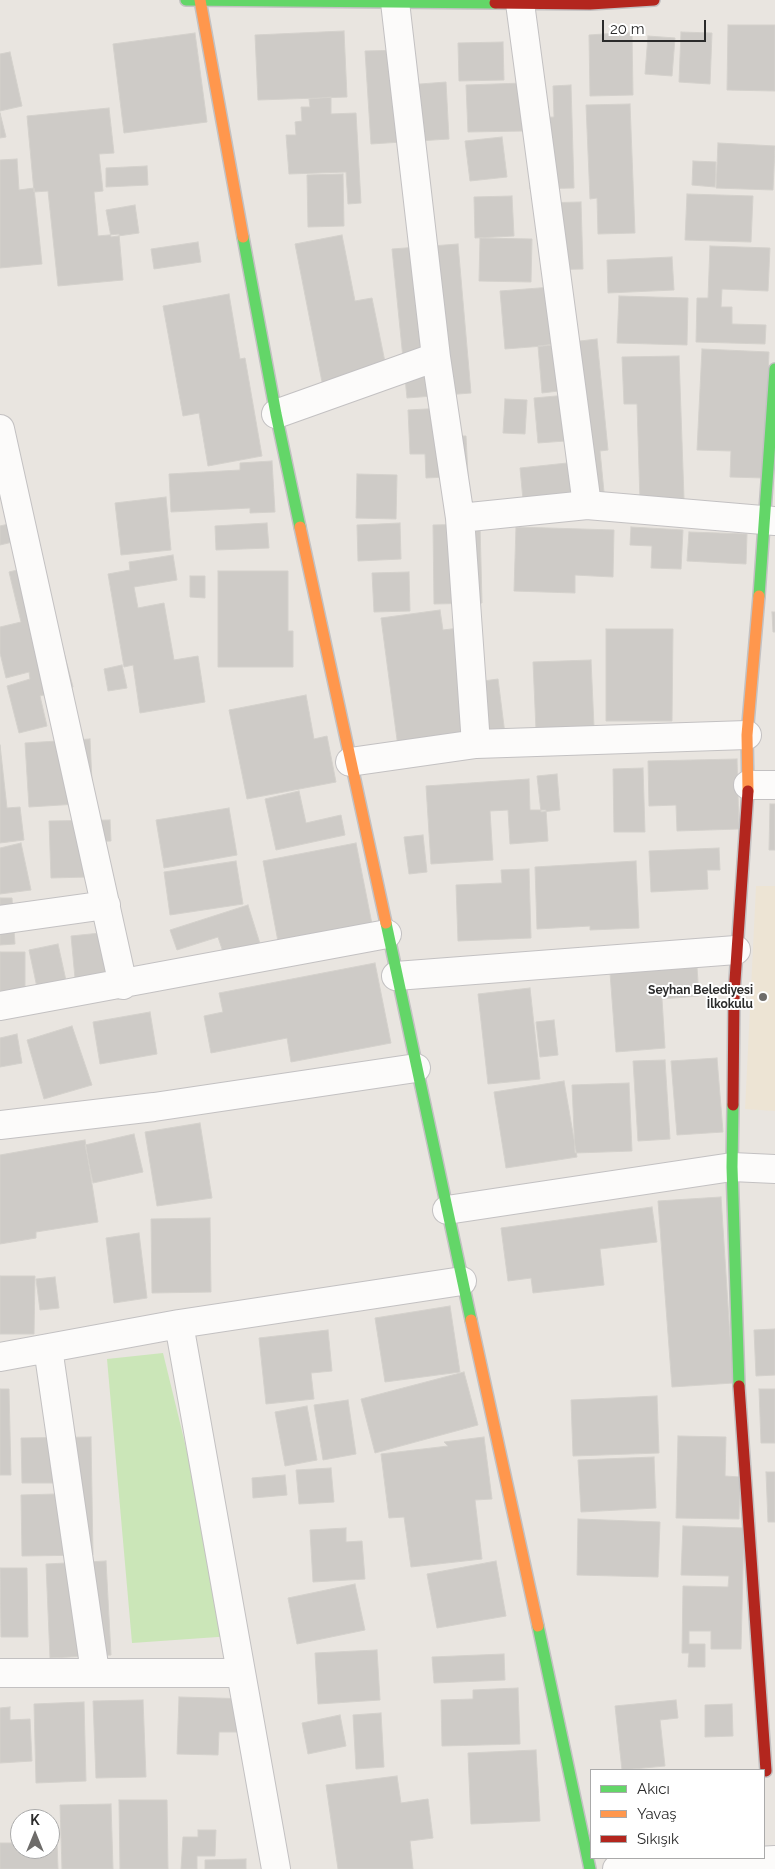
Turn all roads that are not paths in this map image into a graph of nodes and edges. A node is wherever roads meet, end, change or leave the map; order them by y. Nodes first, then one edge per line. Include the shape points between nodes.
1 (186, 0) edge
2 (200, 0) edge
3 (654, 0) edge
4 (395, 2) junction
5 (590, 2) edge
6 (520, 3) junction
7 (436, 358) junction
8 (775, 369) edge
9 (276, 414) junction
10 (0, 430) edge
11 (587, 505) junction
12 (460, 518) junction
13 (771, 520) edge
14 (746, 735) junction
15 (476, 744) junction
16 (350, 762) junction
17 (748, 784) junction
18 (775, 785) edge
19 (106, 905) junction
20 (0, 920) edge
21 (387, 934) junction
22 (736, 950) junction
23 (396, 976) junction
24 (123, 985) junction
25 (0, 1006) edge
26 (416, 1068) junction
27 (0, 1126) edge
28 (732, 1167) junction
29 (775, 1169) edge
30 (447, 1210) junction
31 (462, 1281) junction
32 (179, 1324) junction
33 (48, 1348) junction
34 (0, 1357) edge
35 (95, 1672) junction
36 (241, 1672) junction
37 (0, 1673) edge
38 (768, 1771) edge
39 (583, 1796) edge
40 (775, 1860) edge
41 (276, 1869) edge
42 (590, 1869) edge
43 (617, 1869) edge

1 - 2 main road
2 - 4 main road
2 - 9 main road
3 - 5 main road
4 - 6 main road
4 - 7 street
5 - 6 main road
6 - 11 street
7 - 9 street
7 - 12 street
8 - 13 main road
9 - 16 main road
10 - 19 street
11 - 12 street
11 - 13 street
12 - 15 street
13 - 14 main road
14 - 15 street
14 - 17 main road
15 - 16 street
16 - 21 main road
17 - 18 street
17 - 22 main road
19 - 20 street
19 - 24 street
21 - 23 main road
21 - 24 street
22 - 23 street
22 - 28 main road
23 - 26 main road
24 - 25 street
26 - 27 street
26 - 30 main road
28 - 29 street
28 - 30 street
28 - 38 main road via 737,1364
30 - 31 main road
31 - 32 street
31 - 39 main road
32 - 33 street
32 - 36 street
33 - 34 street
33 - 35 street
35 - 36 street
35 - 37 street
36 - 41 street
39 - 42 main road
40 - 43 street

